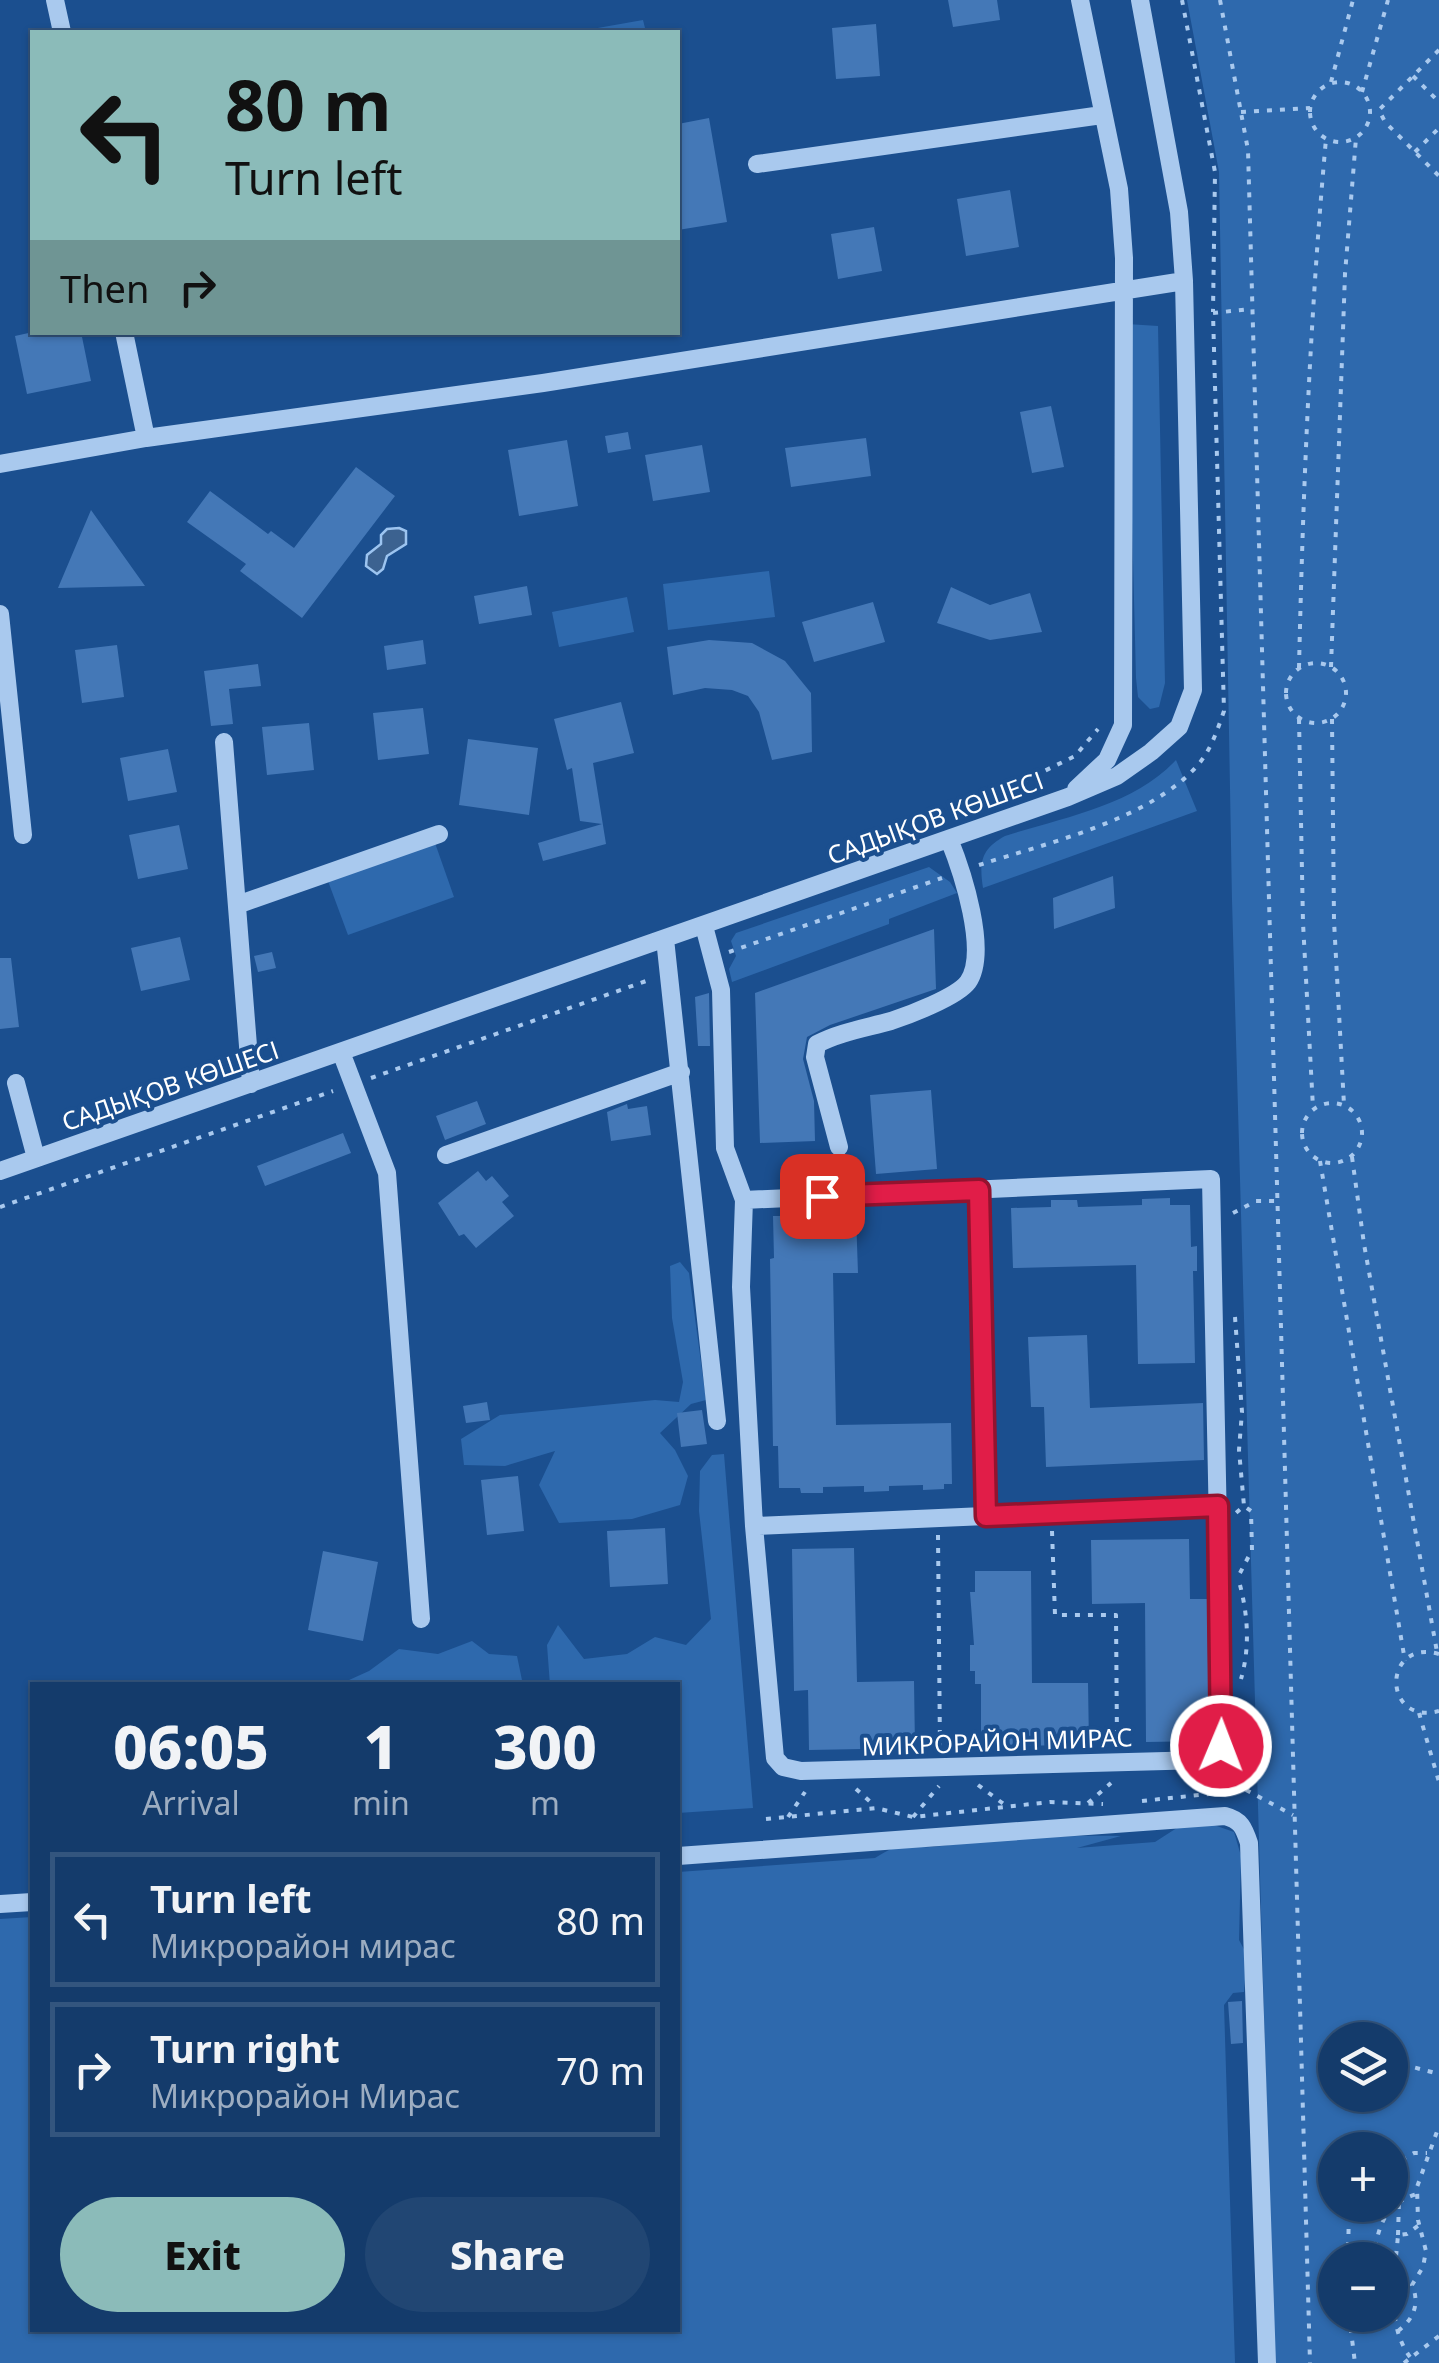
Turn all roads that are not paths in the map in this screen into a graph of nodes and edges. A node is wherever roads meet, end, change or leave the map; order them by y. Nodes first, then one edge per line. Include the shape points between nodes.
1 (55, 0) edge
2 (1080, 0) edge
3 (1140, 0) edge
4 (62, 30) edge
5 (1102, 115) junction
6 (757, 164) dead end
7 (1184, 281) junction
8 (1122, 293) junction
9 (125, 335) edge
10 (146, 438) junction
11 (0, 464) edge
12 (0, 614) edge
13 (224, 742) dead end
14 (1068, 796) junction
15 (23, 834) dead end
16 (439, 834) dead end
17 (950, 839) junction
18 (237, 904) junction
19 (704, 926) junction
20 (665, 940) junction
21 (341, 1052) junction
22 (680, 1072) junction
23 (16, 1083) dead end
24 (251, 1084) junction
25 (838, 1147) dead end
26 (446, 1156) dead end
27 (36, 1158) junction
28 (0, 1171) edge
29 (979, 1190) junction
30 (744, 1200) junction
31 (718, 1421) dead end
32 (1225, 1512) junction
33 (986, 1516) junction
34 (754, 1526) junction
35 (421, 1620) dead end
36 (680, 1856) edge
37 (30, 1902) edge
38 (0, 1904) edge
39 (1266, 2363) edge

1 - 4 street
2 - 5 street
3 - 7 street, САДЫҚОВ КӨШЕСІ via 1176,196
5 - 6 street
5 - 8 street via 1119,189
7 - 8 street
7 - 14 street, САДЫҚОВ КӨШЕСІ via 1193,690 1180,728 1117,776
8 - 10 street
8 - 14 street via 1123,725 1106,760
9 - 10 street
10 - 11 street
12 - 15 street
13 - 18 street
14 - 17 street, САДЫҚОВ КӨШЕСІ
16 - 18 street
17 - 19 street, САДЫҚОВ КӨШЕСІ
17 - 25 street via 978,959 967,984 896,1019 816,1044
18 - 24 street
19 - 20 street, САДЫҚОВ КӨШЕСІ
19 - 30 street, МИКРОРАЙОН МИРАС via 721,990 725,1148
20 - 21 street, САДЫҚОВ КӨШЕСІ
20 - 22 street
21 - 24 street, САДЫҚОВ КӨШЕСІ
21 - 35 street via 387,1173
22 - 26 street
22 - 31 street
23 - 27 street
24 - 27 street, САДЫҚОВ КӨШЕСІ
27 - 28 street, САДЫҚОВ КӨШЕСІ
29 - 30 street, МИКРОРАЙОН МИРАС
29 - 32 street, МИКРОРАЙОН МИРАС via 1211,1179
29 - 33 street
30 - 34 street, МИКРОРАЙОН МИРАС via 740,1287
32 - 33 street
32 - 34 street, МИКРОРАЙОН МИРАС via 1221,1746 1213,1755 940,1768 801,1771 783,1768 774,1758
33 - 34 street
36 - 39 street via 1236,1819 1248,1843
37 - 38 street

